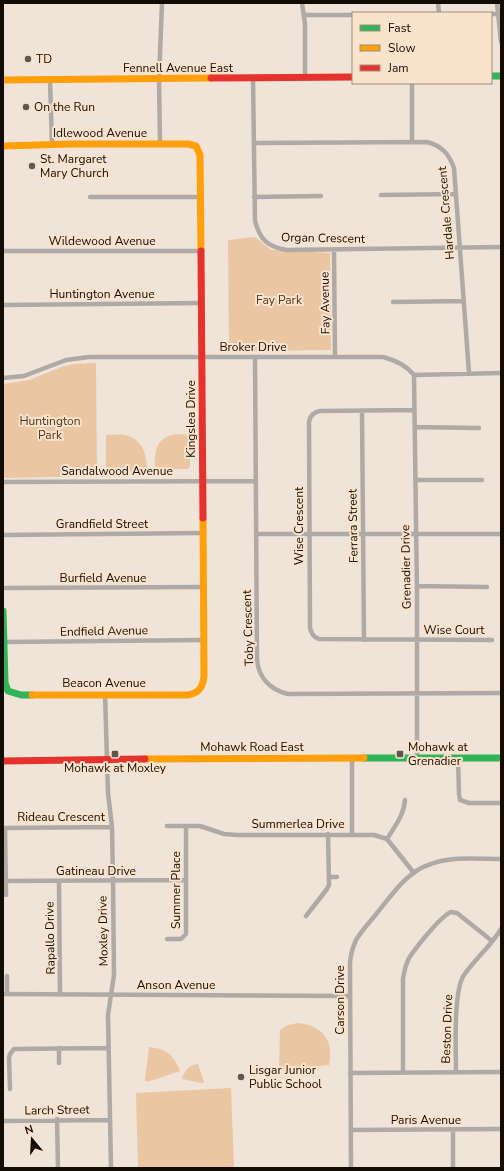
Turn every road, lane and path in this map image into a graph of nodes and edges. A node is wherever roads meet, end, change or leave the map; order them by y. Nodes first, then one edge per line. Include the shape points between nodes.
1 (162, 3) edge
2 (302, 3) edge
3 (497, 3) edge
4 (492, 14) edge
5 (498, 14) junction
6 (304, 15) junction
7 (352, 15) edge
8 (501, 42) edge
9 (352, 77) edge
10 (253, 78) junction
11 (304, 78) junction
12 (159, 79) junction
13 (3, 80) edge
14 (50, 80) junction
15 (412, 84) edge
16 (412, 142) junction
17 (254, 143) junction
18 (52, 144) junction
19 (160, 144) junction
20 (3, 146) edge
21 (196, 146) joint
22 (456, 194) junction
23 (381, 195) dead end
24 (321, 196) dead end
25 (90, 197) dead end
26 (200, 197) junction
27 (254, 197) junction
28 (501, 247) edge
29 (460, 248) junction
30 (334, 250) junction
31 (3, 251) edge
32 (201, 251) junction
33 (464, 301) junction
34 (393, 302) dead end
35 (202, 303) junction
36 (3, 305) edge
37 (202, 357) junction
38 (255, 357) junction
39 (335, 357) junction
40 (501, 373) edge
41 (469, 374) junction
42 (414, 375) junction
43 (3, 378) edge
44 (414, 410) junction
45 (362, 411) junction
46 (415, 427) junction
47 (479, 428) dead end
48 (416, 480) junction
49 (482, 480) dead end
50 (202, 481) junction
51 (256, 481) junction
52 (3, 482) edge
53 (202, 533) junction
54 (309, 533) junction
55 (256, 534) junction
56 (363, 534) junction
57 (416, 534) junction
58 (501, 534) edge
59 (3, 535) edge
60 (417, 586) junction
61 (203, 587) junction
62 (487, 587) dead end
63 (3, 588) edge
64 (3, 611) edge
65 (204, 640) junction
66 (364, 640) junction
67 (417, 640) junction
68 (492, 640) dead end
69 (4, 642) edge
70 (199, 691) joint
71 (417, 693) junction
72 (501, 693) edge
73 (105, 694) junction
74 (352, 758) junction
75 (458, 758) junction
76 (501, 758) edge
77 (106, 759) junction
78 (417, 759) junction
79 (3, 761) edge
80 (405, 800) dead end
81 (501, 803) edge
82 (167, 826) dead end
83 (186, 826) junction
84 (112, 827) junction
85 (328, 834) junction
86 (352, 834) junction
87 (387, 839) junction
88 (501, 859) edge
89 (414, 873) junction
90 (329, 877) junction
91 (337, 877) dead end
92 (186, 880) junction
93 (6, 881) junction
94 (59, 881) junction
95 (113, 881) junction
96 (6, 895) dead end
97 (306, 916) dead end
98 (501, 929) edge
99 (168, 939) dead end
100 (492, 941) junction
101 (7, 976) dead end
102 (5, 994) edge
103 (60, 994) junction
104 (112, 995) junction
105 (349, 996) junction
106 (59, 1048) junction
107 (108, 1048) junction
108 (59, 1063) dead end
109 (403, 1072) junction
110 (456, 1072) junction
111 (501, 1072) edge
112 (350, 1073) junction
113 (10, 1089) dead end
114 (57, 1120) junction
115 (110, 1120) junction
116 (3, 1121) edge
117 (501, 1129) edge
118 (351, 1130) junction
119 (453, 1130) junction
120 (58, 1168) edge
121 (111, 1168) edge
122 (351, 1168) edge
123 (453, 1168) edge

1 - 12 street
2 - 6 street
3 - 5 street
4 - 5 street
5 - 8 street
6 - 7 street
6 - 11 street
9 - 11 street, Fennell Avenue East
10 - 11 street, Fennell Avenue East
10 - 12 street, Fennell Avenue East
10 - 17 street, Organ Crescent
12 - 14 street, Fennell Avenue East
12 - 19 street
13 - 14 street, Fennell Avenue East
14 - 18 street
15 - 16 street
16 - 17 street, Hardale Crescent
16 - 22 street, Hardale Crescent via 434,144 448,155 454,168
17 - 27 street, Organ Crescent
18 - 19 street, Idlewood Avenue
18 - 20 street, Idlewood Avenue
19 - 21 street, Idlewood Avenue
21 - 26 street, Kingslea Drive via 200,155
22 - 23 street
22 - 29 street, Hardale Crescent
24 - 27 street
25 - 26 street
26 - 32 street, Kingslea Drive
27 - 30 street, Organ Crescent via 258,232 268,244 286,250
28 - 29 street, Organ Crescent
29 - 30 street, Organ Crescent
29 - 33 street, Hardale Crescent
30 - 39 street, Fay Avenue
31 - 32 street, Wildewood Avenue
32 - 35 street, Kingslea Drive
33 - 34 street
33 - 41 street, Hardale Crescent
35 - 36 street, Huntington Avenue
35 - 37 street, Kingslea Drive
37 - 38 street, Broker Drive
37 - 43 street, Broker Drive via 74,358 24,376
37 - 50 street, Kingslea Drive
38 - 39 street, Broker Drive
38 - 51 street, Toby Crescent
39 - 42 street, Broker Drive via 383,357 403,365
40 - 41 street
41 - 42 street
42 - 44 street, Grenadier Drive
44 - 45 street, Wise Crescent
44 - 46 street, Grenadier Drive
45 - 54 street, Wise Crescent via 320,410 310,417
45 - 56 street, Ferrara Street
46 - 47 street
46 - 48 street, Grenadier Drive
48 - 49 street
48 - 57 street, Grenadier Drive
50 - 51 street, Sandalwood Avenue
50 - 52 street, Sandalwood Avenue
50 - 53 street, Kingslea Drive
51 - 55 street, Toby Crescent
53 - 59 street, Grandfield Street
53 - 61 street, Kingslea Drive
54 - 55 street
54 - 56 street
54 - 66 street, Wise Crescent via 312,634 320,639
55 - 71 street, Toby Crescent via 257,664 268,685 288,694
56 - 57 street
56 - 66 street, Ferrara Street
57 - 58 street
57 - 60 street, Grenadier Drive
60 - 62 street
60 - 67 street, Grenadier Drive
61 - 63 street, Burfield Avenue
61 - 65 street, Kingslea Drive
64 - 69 street
65 - 69 street, Endfield Avenue
65 - 70 street, Kingslea Drive via 204,682
66 - 67 street, Wise Crescent
67 - 68 street, Wise Court
67 - 71 street, Grenadier Drive
69 - 73 street, Beacon Avenue via 5,683 9,691 21,695
70 - 73 street, Beacon Avenue via 189,694
71 - 72 street, Toby Crescent
71 - 78 street, Grenadier Drive
73 - 77 street, Moxley Drive
74 - 77 street, Mohawk Road East
74 - 78 street, Mohawk Road East
74 - 86 street
75 - 76 street, Mohawk Road East
75 - 78 street, Mohawk Road East
75 - 81 street via 460,800 468,803
77 - 79 street, Mohawk Road East
77 - 84 street, Moxley Drive
80 - 87 street via 402,815
82 - 83 street, Summerlea Drive
83 - 85 street, Summerlea Drive via 200,826 224,834 237,835
83 - 92 street, Summer Place
84 - 93 street, Rideau Crescent via 5,828
84 - 95 street, Moxley Drive
85 - 86 street, Summerlea Drive
85 - 90 street
86 - 87 street, Summerlea Drive via 374,835
87 - 89 street
88 - 89 street, Carson Drive via 450,859 428,864
89 - 105 street, Carson Drive via 395,891 355,942 350,960
90 - 91 street
90 - 97 street via 327,889
92 - 95 street, Gatineau Drive
92 - 99 street, Summer Place via 186,934 181,939
93 - 94 street, Gatineau Drive
93 - 96 street, Rideau Crescent
94 - 95 street, Gatineau Drive
94 - 103 street, Rapallo Drive
95 - 104 street, Moxley Drive
98 - 100 street, Beston Drive
100 - 109 street via 457,913 451,912 442,918 410,957 403,979
100 - 110 street, Beston Drive via 464,974 459,987
101 - 102 street
102 - 103 street, Anson Avenue
103 - 104 street, Anson Avenue
104 - 105 street, Anson Avenue
104 - 107 street, Moxley Drive via 108,1012
105 - 112 street, Carson Drive
106 - 107 street
106 - 108 street
106 - 113 street via 14,1049 9,1058
107 - 115 street, Moxley Drive
109 - 110 street
109 - 112 street
110 - 111 street
112 - 118 street, Carson Drive
114 - 115 street, Larch Street
114 - 116 street, Larch Street
114 - 120 street
115 - 121 street, Moxley Drive
117 - 119 street, Paris Avenue
118 - 119 street, Paris Avenue
118 - 122 street, Carson Drive
119 - 123 street

